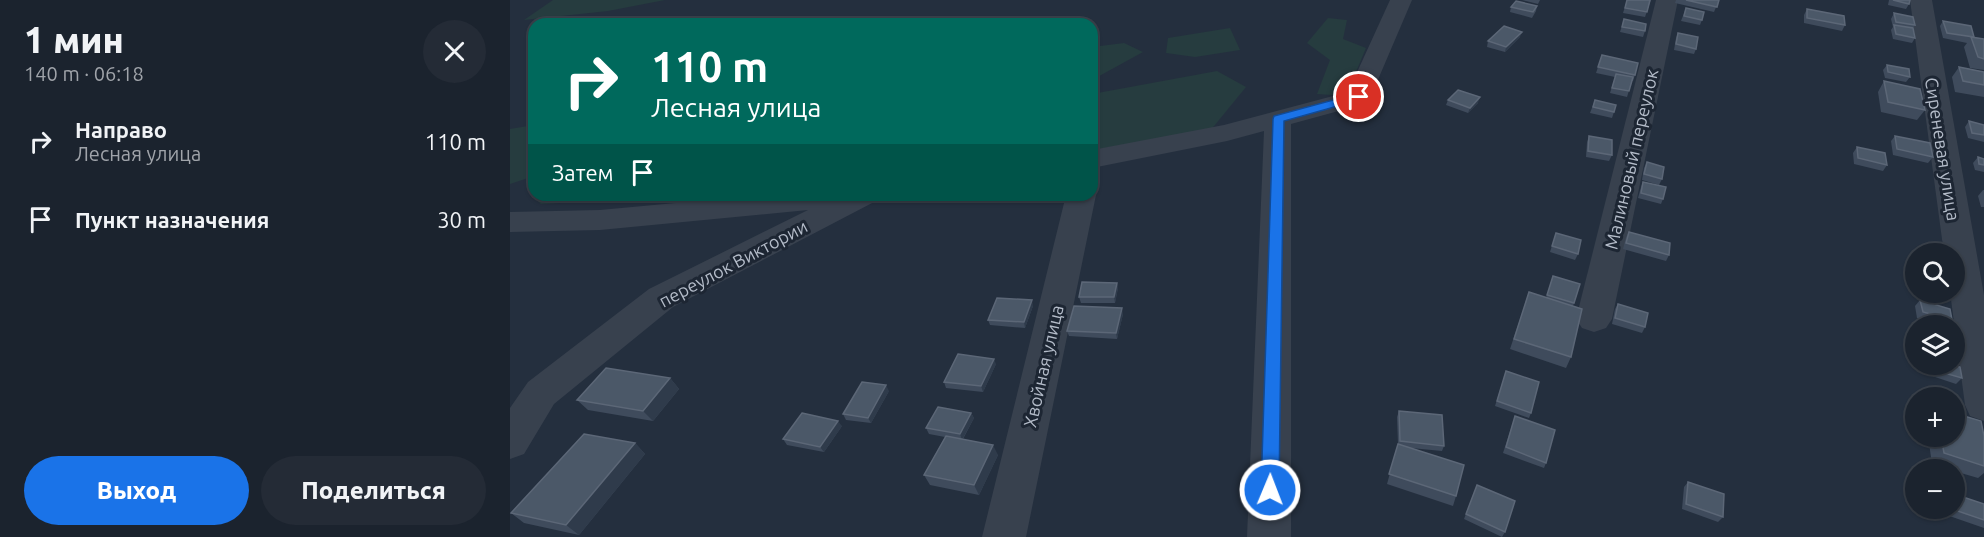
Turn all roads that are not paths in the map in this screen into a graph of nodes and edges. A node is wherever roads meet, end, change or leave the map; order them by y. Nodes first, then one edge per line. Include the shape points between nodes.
1 (1401, 0) edge
2 (1668, 0) edge
3 (1921, 0) edge
4 (1278, 119) junction
5 (1098, 158) edge
6 (800, 201) edge
7 (851, 201) edge
8 (1080, 201) edge
9 (510, 222) edge
10 (1594, 319) dead end
11 (1984, 405) edge
12 (510, 442) edge
13 (1004, 537) edge
14 (1269, 537) edge

1 - 4 street via 1359,97
2 - 10 street, Малиновый переулок
3 - 11 street, Сиреневая улица
4 - 5 street
4 - 14 street
6 - 9 street via 600,220
7 - 12 street, переулок Виктории via 661,298 542,393
8 - 13 street, Хвойная улица

